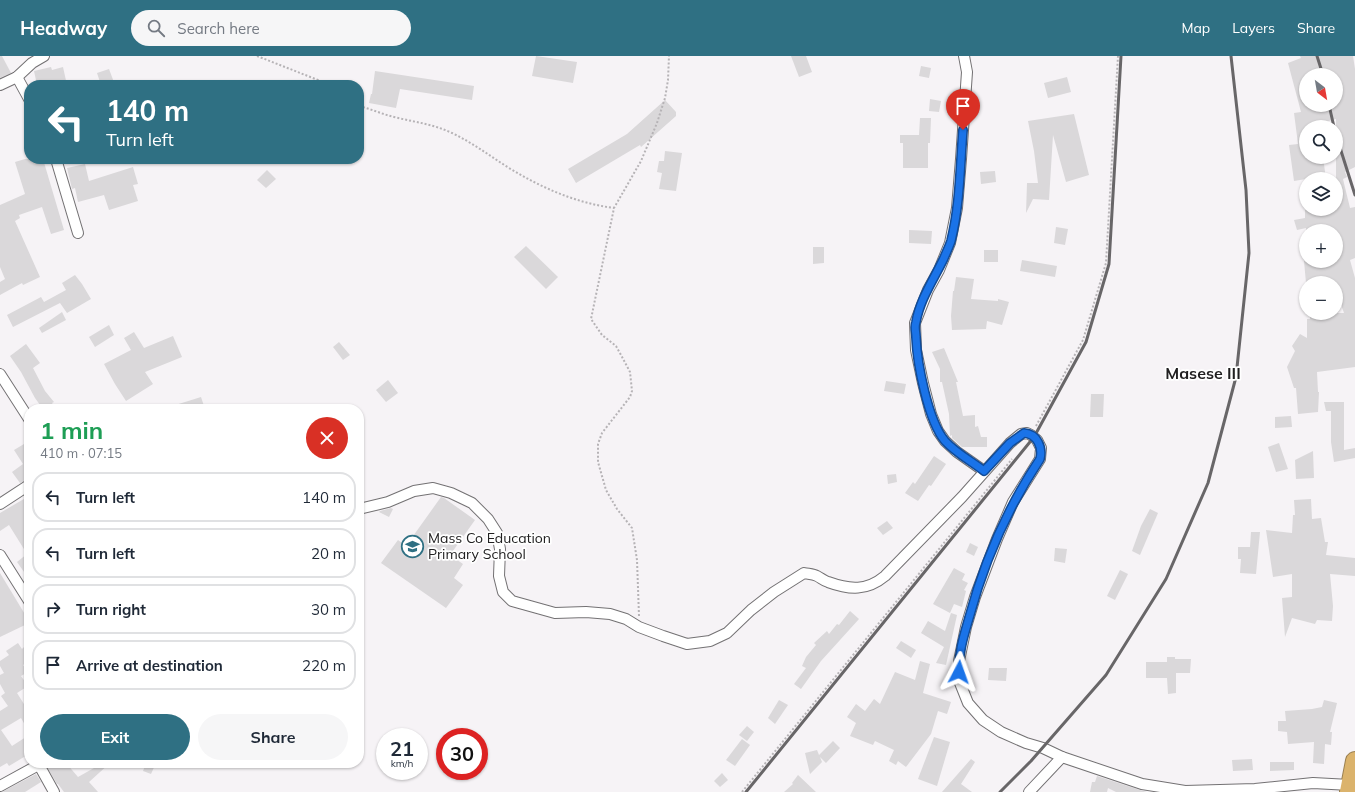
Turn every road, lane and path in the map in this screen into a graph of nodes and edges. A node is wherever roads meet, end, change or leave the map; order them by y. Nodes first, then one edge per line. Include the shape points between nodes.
1 (44, 56) edge
2 (257, 56) edge
3 (670, 56) edge
4 (964, 56) edge
5 (1118, 56) edge
6 (16, 77) junction
7 (318, 80) edge
8 (0, 85) edge
9 (24, 91) edge
10 (364, 108) edge
11 (57, 164) edge
12 (614, 208) junction
13 (78, 233) dead end
14 (0, 374) edge
15 (24, 411) edge
16 (1031, 435) junction
17 (1016, 453) dead end
18 (984, 471) junction
19 (24, 488) edge
20 (0, 504) edge
21 (364, 508) edge
22 (0, 555) edge
23 (24, 593) edge
24 (639, 627) junction
25 (1062, 757) junction
26 (1355, 761) edge
27 (33, 768) edge
28 (42, 768) edge
29 (0, 786) edge
30 (1350, 789) edge
31 (54, 792) edge
32 (742, 792) edge
33 (1029, 792) edge

1 - 6 street
2 - 7 path
3 - 12 path via 665,98 657,123 641,161
4 - 18 street via 967,72 957,208 950,243 915,323 916,350 931,414 938,431 957,452
5 - 16 path via 1106,263 1083,340
6 - 8 street
6 - 9 street
10 - 12 path via 452,133 543,187 595,205
11 - 13 street
12 - 24 path via 592,319 602,335 616,346 622,355 630,372 632,391 602,433 598,444 598,462 606,490 632,528 637,560
14 - 15 street
16 - 18 street via 1024,433 1018,436
16 - 25 street via 1038,440 1041,448 1040,459 1013,502 974,597 959,661 960,683 968,703 983,720 1001,732
17 - 32 path
18 - 24 street via 962,497 877,583 863,588 844,587 826,582 816,575 804,573 762,601 727,633 710,641 687,644
19 - 20 street
21 - 24 street via 388,502 414,491 433,488 451,493 472,503 488,519 497,533 500,548 499,576 503,592 512,601 555,613 610,614
22 - 23 street
25 - 30 street via 1142,784 1185,791 1255,789 1313,783
25 - 33 street
26 - 30 highway
27 - 29 street
28 - 31 street

